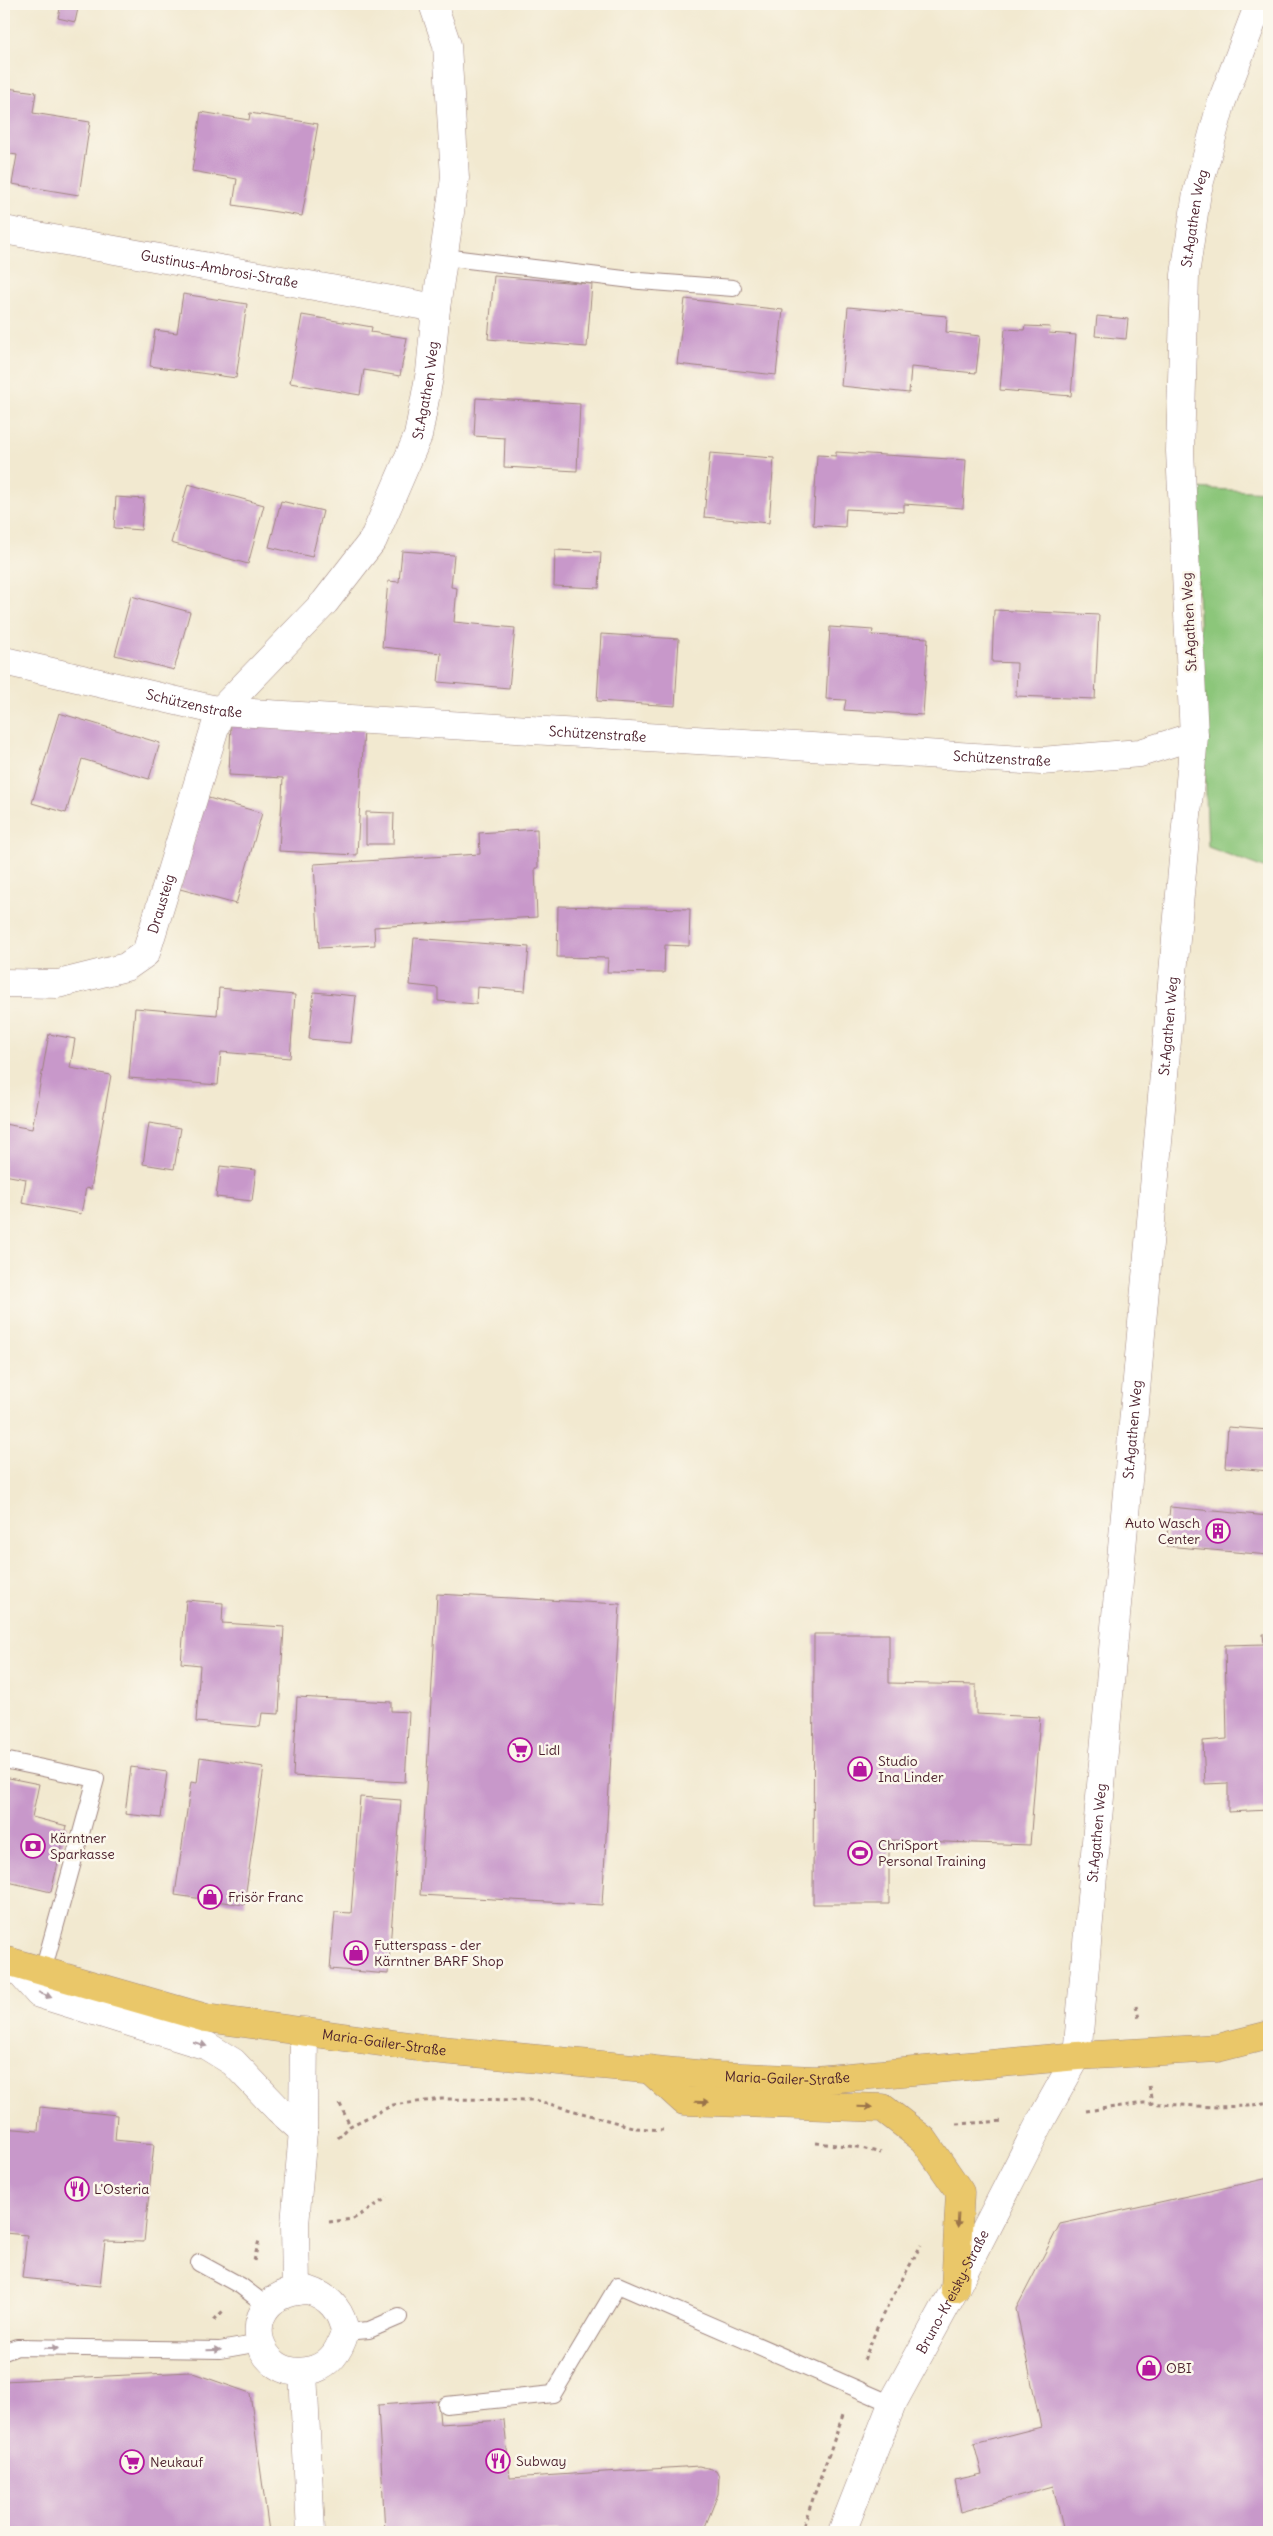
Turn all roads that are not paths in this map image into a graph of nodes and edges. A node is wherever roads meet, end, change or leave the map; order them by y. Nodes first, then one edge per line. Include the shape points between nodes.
1 (433, 4) edge
2 (1259, 4) edge
3 (4, 230) edge
4 (444, 257) junction
5 (733, 288) dead end
6 (436, 308) junction
7 (4, 662) edge
8 (220, 712) junction
9 (1194, 736) junction
10 (4, 983) edge
11 (4, 1760) edge
12 (7, 1961) edge
13 (42, 1971) junction
14 (304, 2031) junction
15 (1269, 2035) edge
16 (1077, 2056) junction
17 (649, 2069) junction
18 (303, 2131) junction
19 (199, 2263) dead end
20 (955, 2289) junction
21 (296, 2291) junction
22 (267, 2306) junction
23 (399, 2317) dead end
24 (345, 2332) junction
25 (260, 2343) junction
26 (4, 2352) edge
27 (304, 2372) junction
28 (892, 2404) junction
29 (446, 2405) dead end
30 (311, 2532) edge
31 (842, 2532) edge

1 - 4 street, St.Agathen Weg via 447,45 455,178
2 - 9 street, St.Agathen Weg via 1222,101 1197,192 1185,275 1180,451
3 - 6 street, Gustinus-Ambrosi-Straße
4 - 5 lane via 640,281
4 - 6 street, St.Agathen Weg
6 - 8 street, St.Agathen Weg via 430,372 418,436 373,540 325,602
7 - 8 street, Schützenstraße
8 - 9 street, Schützenstraße via 1041,761 1140,753
8 - 10 street, Drausteig via 146,953 126,967 58,984
9 - 16 street, St.Agathen Weg
11 - 13 lane via 96,1779
12 - 13 main road, Maria-Gailer-Straße
12 -> 18 street via 39,1994 207,2046 233,2062
13 - 14 main road, Maria-Gailer-Straße via 206,2018
14 - 17 main road, Maria-Gailer-Straße via 431,2049
14 - 18 street, Maria-Gailer-Straße
15 - 16 main road, Maria-Gailer-Straße via 1218,2048
16 - 17 main road, Maria-Gailer-Straße via 816,2080
16 - 20 street, Bruno-Kreisky-Straße
17 -> 20 main road via 684,2101 883,2108 924,2140 960,2192
18 - 21 street, Maria-Gailer-Straße via 295,2224
19 - 22 lane via 241,2286
20 - 28 street, Bruno-Kreisky-Straße
21 - 22 street via 283,2294
21 - 24 street via 320,2294 338,2309
22 - 25 street via 257,2328
23 - 24 lane via 369,2330
24 - 27 street via 335,2356 323,2366
26 -> 25 lane via 17,2347 220,2350
25 - 27 street via 272,2362
27 - 30 street
28 - 29 lane via 618,2285 553,2394
28 - 31 street, Bruno-Kreisky-Straße

